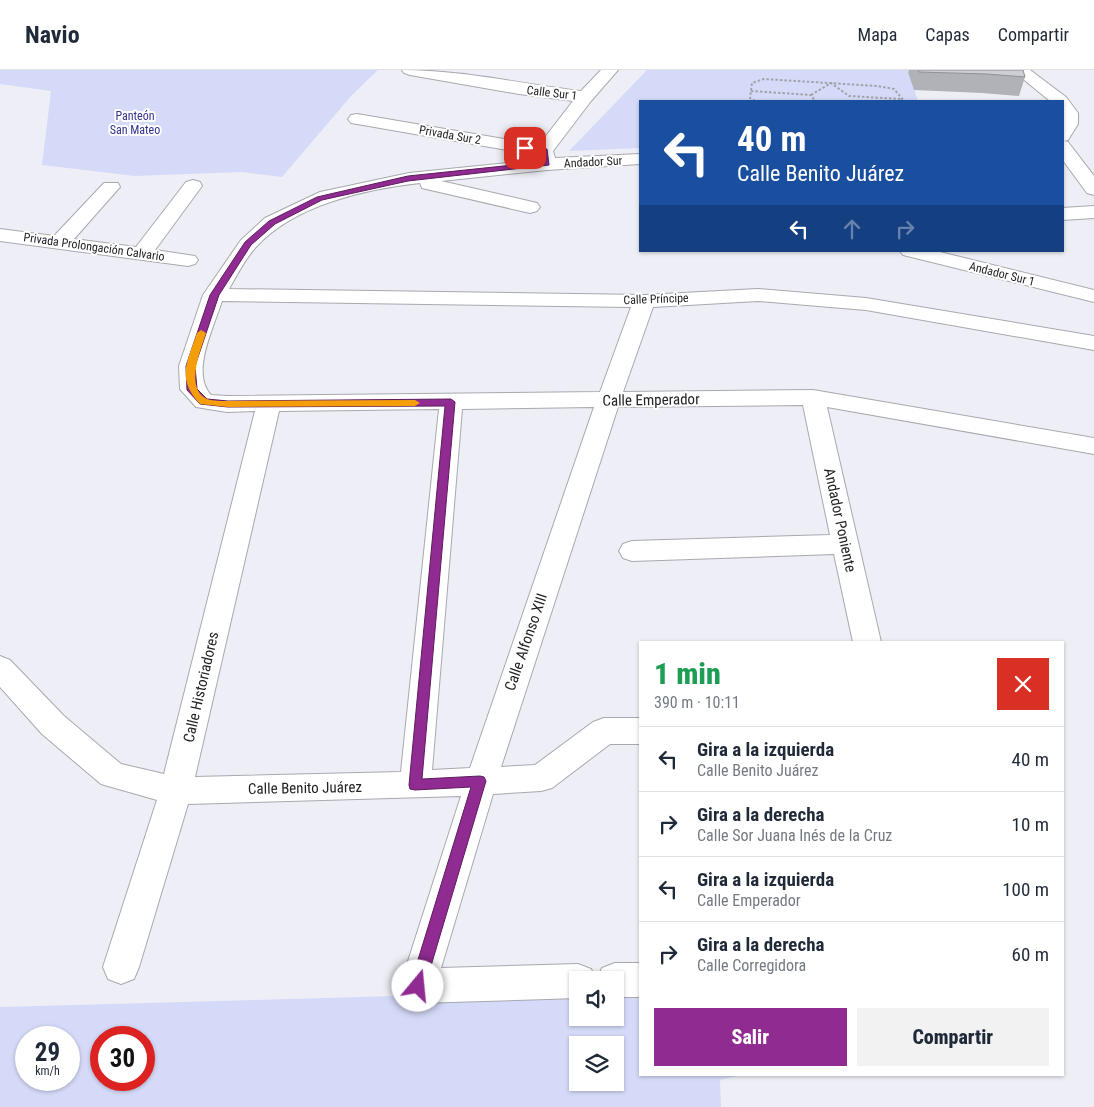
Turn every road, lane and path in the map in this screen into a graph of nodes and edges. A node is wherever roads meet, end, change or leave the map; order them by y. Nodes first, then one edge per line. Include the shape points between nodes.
1 (410, 70) edge
2 (610, 70) edge
3 (1020, 70) edge
4 (830, 83) junction
5 (751, 91) junction
6 (811, 95) junction
7 (585, 97) junction
8 (753, 100) edge
9 (814, 100) edge
10 (904, 100) edge
11 (1059, 100) edge
12 (1064, 107) edge
13 (357, 119) dead end
14 (1064, 133) edge
15 (1064, 149) edge
16 (545, 157) junction
17 (639, 159) edge
18 (408, 179) junction
19 (193, 186) dead end
20 (111, 187) dead end
21 (1094, 189) edge
22 (530, 208) dead end
23 (1094, 212) edge
24 (1064, 214) edge
25 (0, 235) edge
26 (60, 242) junction
27 (914, 252) edge
28 (142, 253) junction
29 (188, 260) dead end
30 (214, 295) junction
31 (1094, 296) edge
32 (644, 301) junction
33 (1094, 343) edge
34 (813, 397) junction
35 (608, 401) junction
36 (451, 402) junction
37 (269, 403) junction
38 (1094, 446) edge
39 (845, 544) junction
40 (632, 551) dead end
41 (867, 641) edge
42 (0, 668) edge
43 (639, 731) edge
44 (480, 781) junction
45 (415, 785) junction
46 (176, 791) junction
47 (121, 967) dead end
48 (624, 980) edge
49 (639, 980) edge
50 (569, 982) edge

1 - 7 street, Calle Sur 1
2 - 7 street
3 - 11 street
4 - 5 path via 764,78 752,83
4 - 6 path
4 - 10 path via 849,96
4 - 10 path via 894,89
5 - 6 path
5 - 8 path via 750,98
6 - 9 path
7 - 16 street
12 - 14 street via 1069,113 1069,124
13 - 16 street, Privada Sur 2
15 - 21 street
16 - 17 street, Andador Sur
16 - 18 street
18 - 22 street
18 - 30 street via 320,198 272,222 248,244
19 - 28 street
20 - 26 street
23 - 24 street
25 - 26 street, Privada Prolongación Calvario
26 - 28 street, Privada Prolongación Calvario
27 - 31 street, Andador Sur 1
28 - 29 street, Privada Prolongación Calvario
30 - 32 street, Calle Príncipe
30 - 37 street, Calle Emperador via 190,366 192,390 204,402
32 - 33 street, Calle Príncipe via 758,295 866,304
32 - 35 street, Calle Alfonso XIII
34 - 35 street, Calle Emperador
34 - 38 street, Calle Emperador
34 - 39 street, Andador Poniente
35 - 36 street, Calle Emperador
35 - 44 street, Calle Alfonso XIII
36 - 37 street, Calle Emperador
36 - 45 street
37 - 46 street, Calle Historiadores
39 - 40 street
39 - 41 street, Andador Poniente
42 - 46 street, Calle Benito Juárez via 53,725 112,775
43 - 44 street, Calle Benito Juárez via 604,731 541,778
44 - 45 street, Calle Benito Juárez
44 - 50 street, Calle Alfonso XIII via 418,986
45 - 46 street, Calle Benito Juárez
46 - 47 street, Calle Historiadores
48 - 49 street

